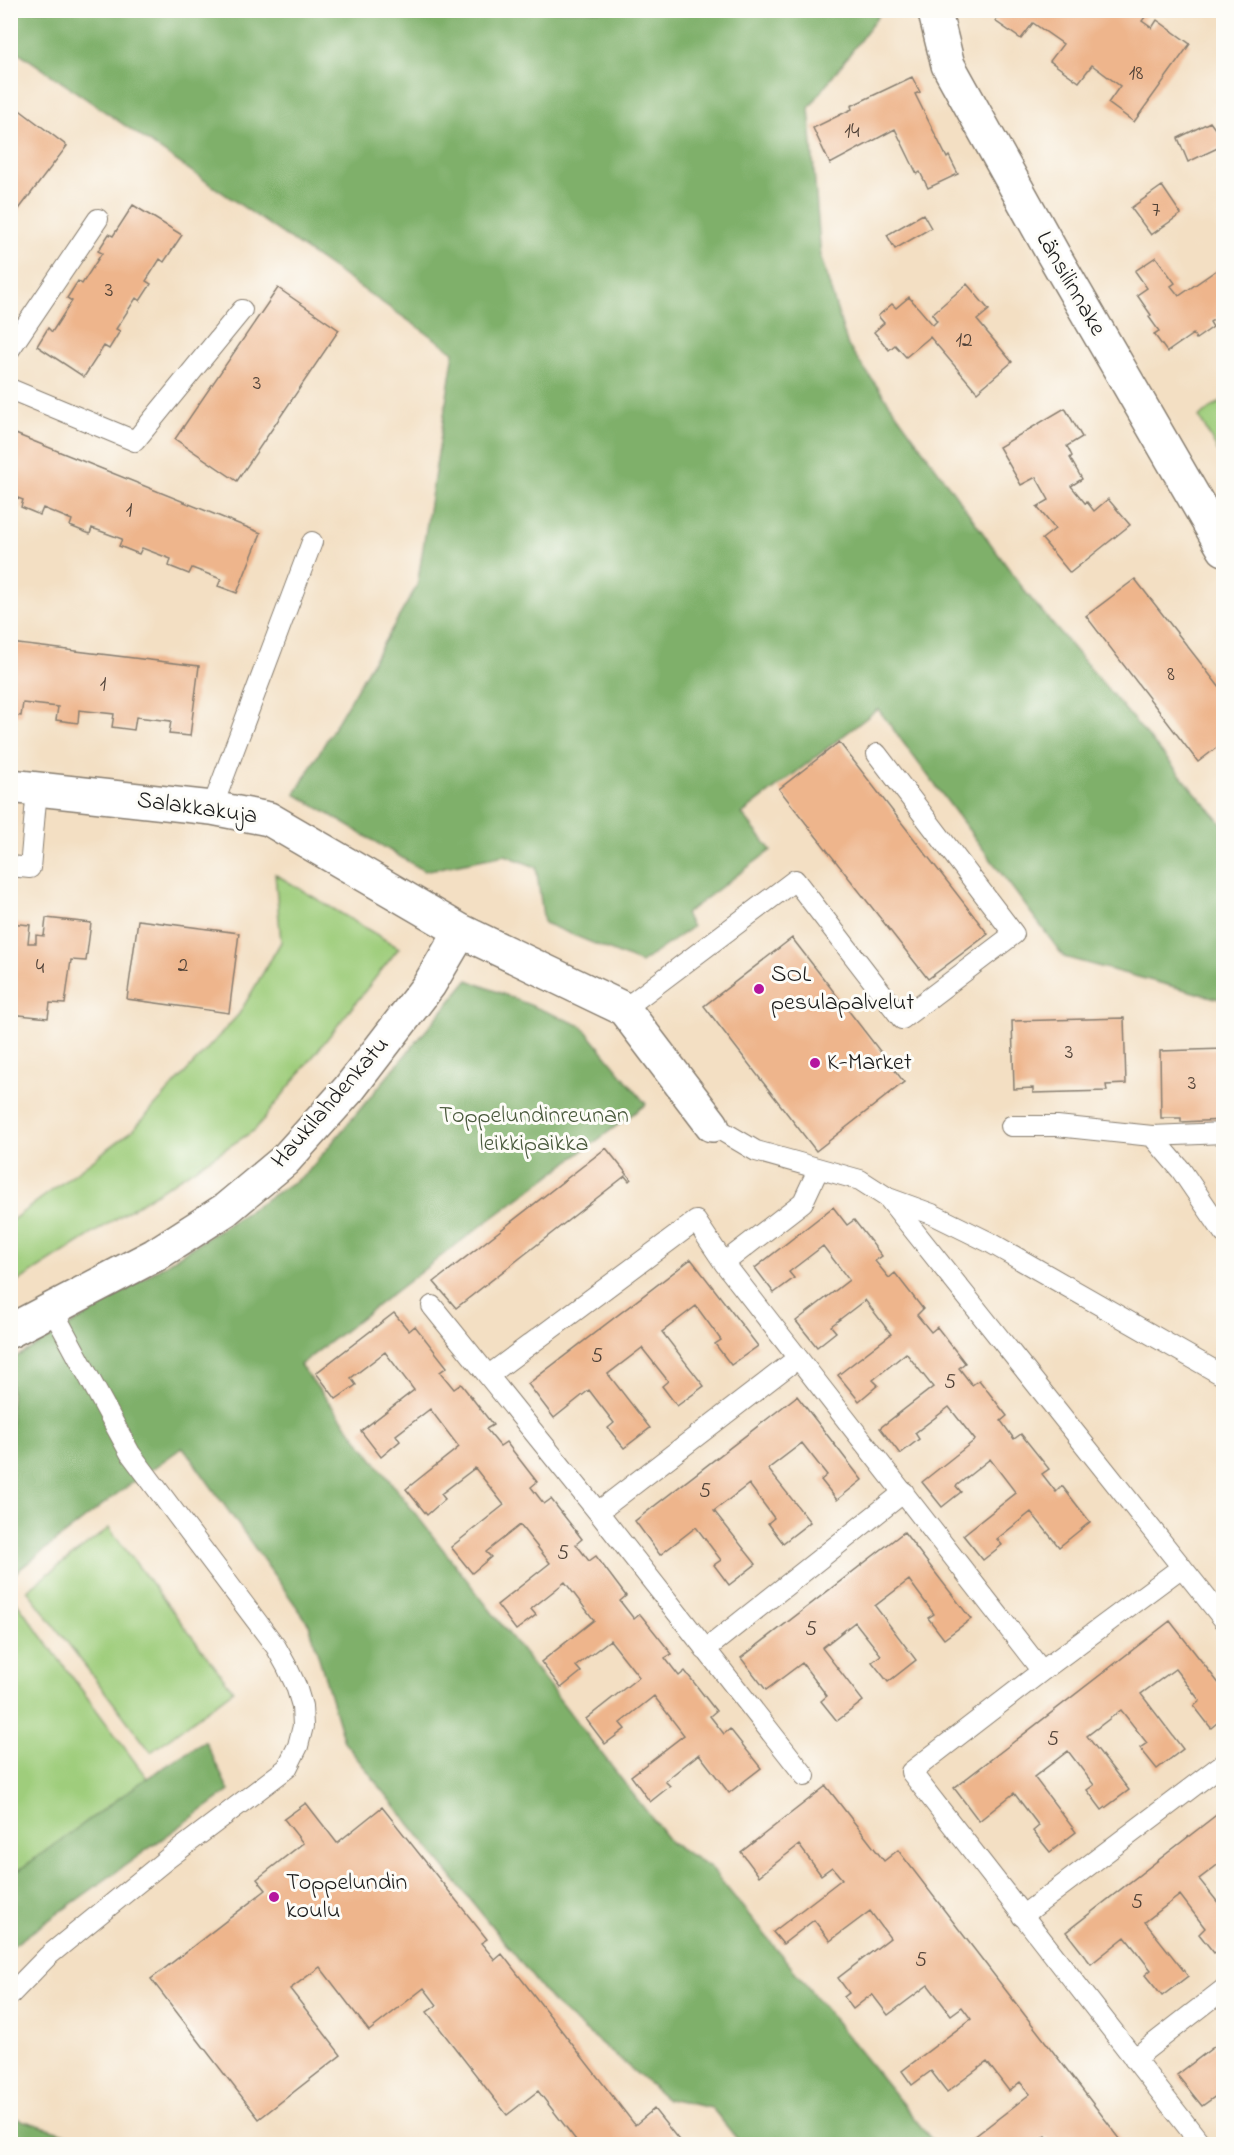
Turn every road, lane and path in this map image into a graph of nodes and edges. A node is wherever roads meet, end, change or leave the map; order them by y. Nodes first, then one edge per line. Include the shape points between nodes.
1 (937, 10) edge
2 (98, 219) dead end
3 (242, 310) dead end
4 (10, 349) edge
5 (10, 389) edge
6 (312, 542) dead end
7 (1224, 549) edge
8 (877, 754) dead end
9 (24, 788) edge
10 (212, 808) junction
11 (10, 866) edge
12 (461, 931) junction
13 (624, 1009) junction
14 (712, 1125) joint
15 (1011, 1126) dead end
16 (1224, 1133) edge
17 (1152, 1136) junction
18 (818, 1170) junction
19 (888, 1198) junction
20 (1224, 1233) edge
21 (724, 1263) junction
22 (432, 1306) dead end
23 (52, 1309) junction
24 (10, 1331) edge
25 (798, 1358) junction
26 (489, 1375) junction
27 (1224, 1376) edge
28 (904, 1492) junction
29 (598, 1512) junction
30 (1182, 1567) junction
31 (1224, 1620) edge
32 (705, 1650) junction
33 (1041, 1671) junction
34 (1224, 1762) edge
35 (804, 1776) dead end
36 (1022, 1916) junction
37 (1224, 1989) edge
38 (10, 1995) edge
39 (1134, 2059) junction
40 (1201, 2145) edge

1 - 7 street, Länsilinnake via 948,65
2 - 4 lane
3 - 5 lane via 135,441
6 - 10 lane
8 - 13 lane via 1014,934 902,1019 795,880
9 - 10 street, Salakkakuja
9 - 11 lane via 30,868
10 - 12 street, Salakkakuja via 269,819
12 - 13 street, Salakkakuja
12 - 23 street, Haukilahdenkatu via 429,985 349,1089 285,1160 225,1210 155,1255
13 - 14 street
14 - 18 lane via 756,1151
15 - 17 lane via 1057,1126
16 - 17 lane
17 - 20 lane via 1181,1170
18 - 19 lane via 860,1180
18 - 21 lane via 803,1202
19 - 27 lane via 991,1243
19 - 30 lane
21 - 25 lane
21 - 26 lane via 696,1221
22 - 26 lane
23 - 24 street, Haukilahdenkatu
23 - 38 lane via 130,1453 276,1647 296,1686 303,1726 287,1768 48,1956
25 - 28 lane
25 - 29 lane
26 - 29 lane
28 - 32 lane
28 - 33 lane
29 - 32 lane
30 - 31 lane
30 - 33 lane
32 - 35 lane
33 - 36 lane via 911,1772
34 - 36 lane
36 - 39 lane
37 - 39 lane
39 - 40 lane

